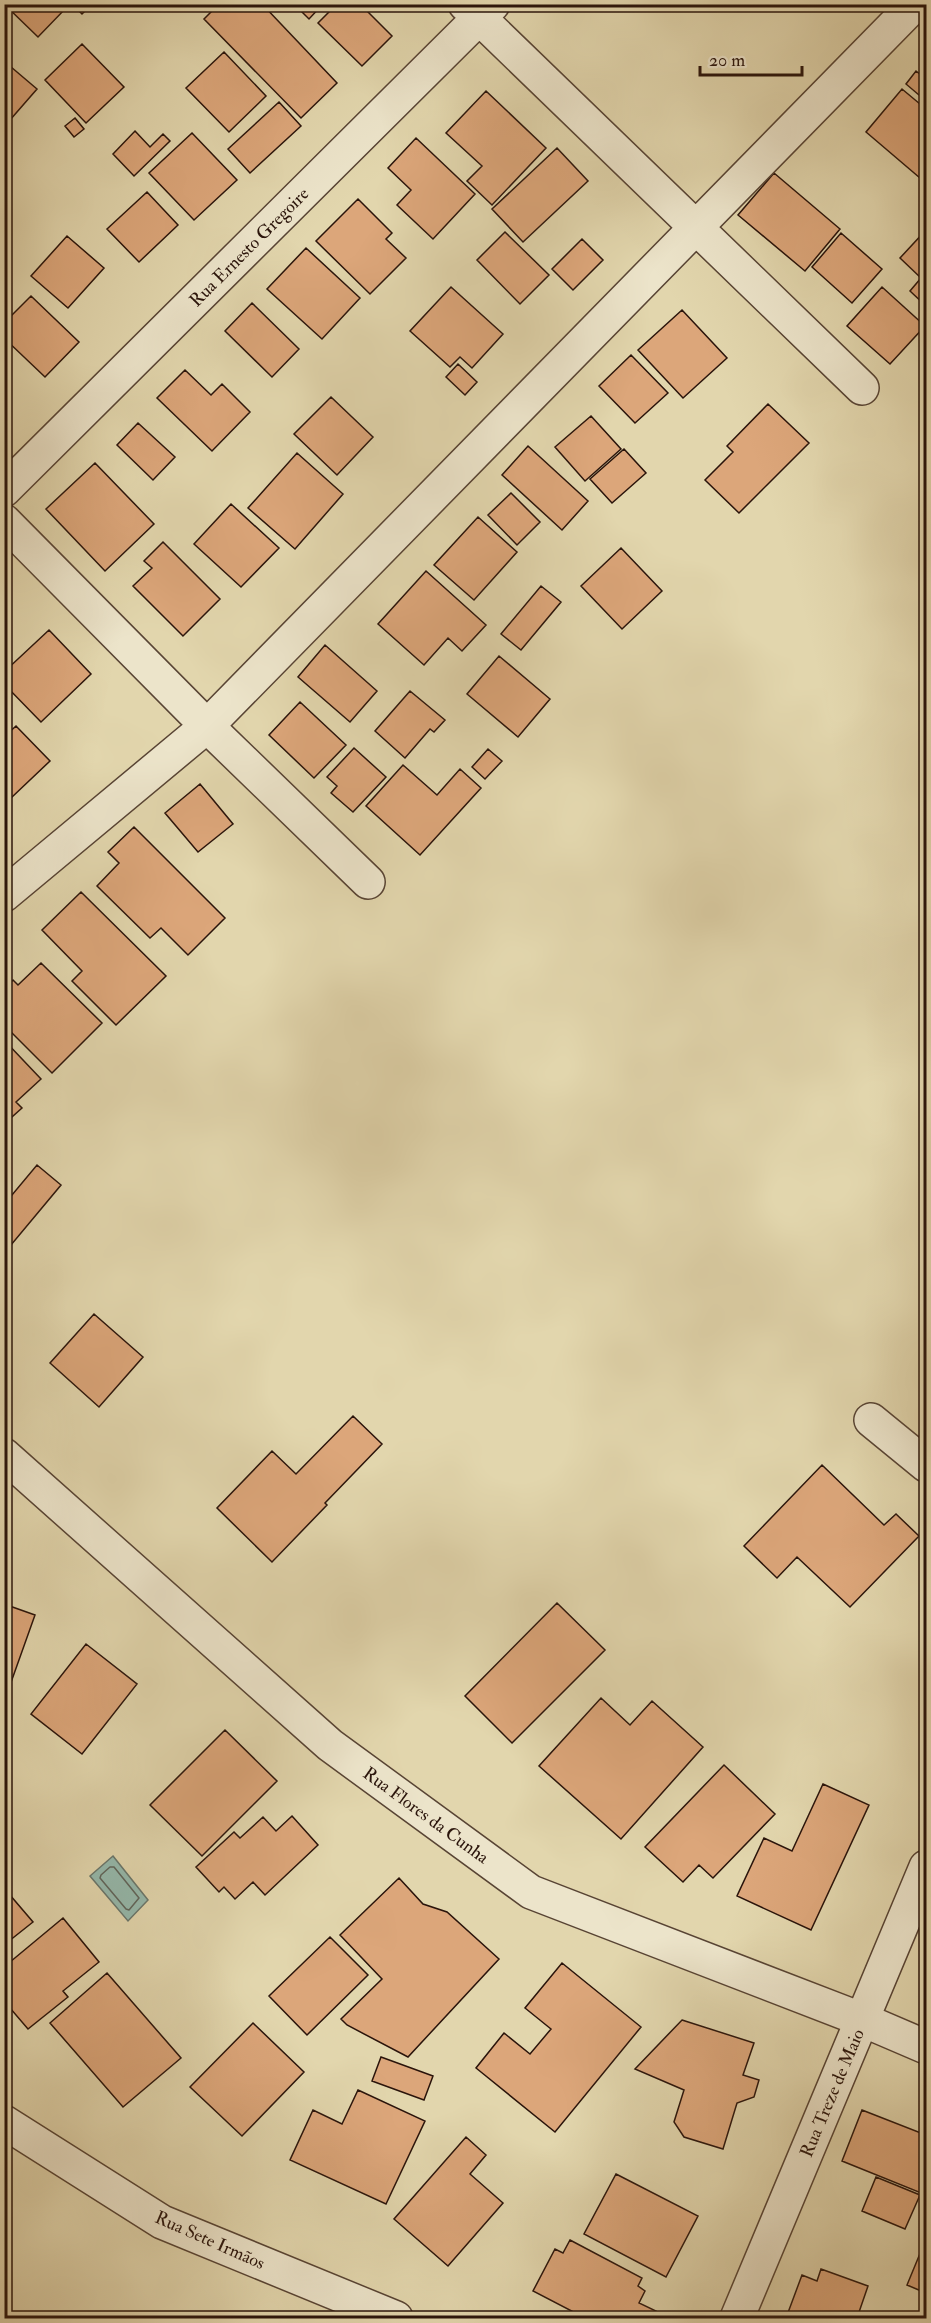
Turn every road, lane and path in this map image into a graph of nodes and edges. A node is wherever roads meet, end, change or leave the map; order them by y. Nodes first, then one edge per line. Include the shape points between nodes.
1 (915, 4) edge
2 (479, 9) edge
3 (696, 228) junction
4 (862, 388) dead end
5 (4, 490) edge
6 (4, 521) edge
7 (207, 726) junction
8 (368, 882) dead end
9 (4, 896) edge
10 (871, 1420) dead end
11 (4, 1455) edge
12 (927, 1465) edge
13 (927, 1867) edge
14 (863, 2020) junction
15 (927, 2047) edge
16 (4, 2122) edge
17 (396, 2319) edge
18 (737, 2319) edge

1 - 3 street
2 - 3 street
2 - 5 street, Rua Ernesto Gregoire
3 - 4 street
3 - 7 street
6 - 7 street
7 - 8 street
7 - 9 street
10 - 12 street
11 - 14 street, Rua Flores da Cunha via 330,1745 531,1892
13 - 14 street, Rua Treze de Maio
14 - 15 street, Rua Flores da Cunha
14 - 18 street, Rua Treze de Maio
16 - 17 street, Rua Sete Irmãos via 162,2222

